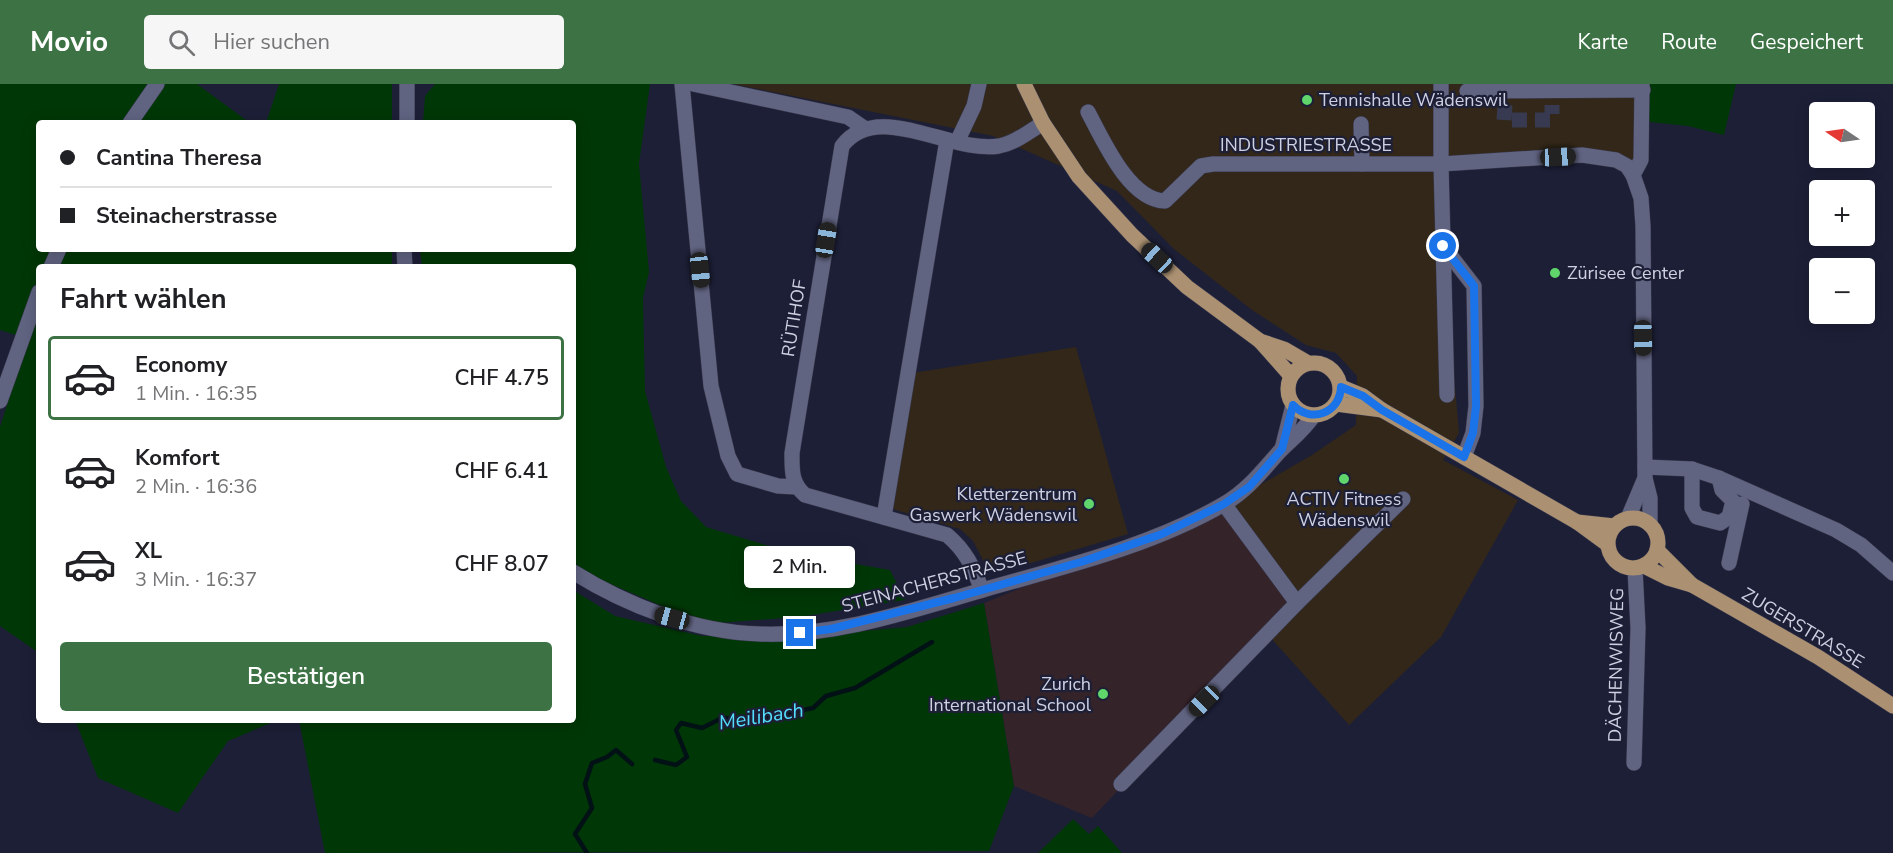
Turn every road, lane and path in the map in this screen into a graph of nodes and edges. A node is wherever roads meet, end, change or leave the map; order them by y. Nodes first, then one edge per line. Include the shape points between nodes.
1 (158, 84) edge
2 (407, 84) edge
3 (682, 84) edge
4 (693, 84) edge
5 (979, 84) edge
6 (1024, 84) edge
7 (1441, 84) edge
8 (1643, 87) edge
9 (1467, 91) dead end
10 (1088, 112) dead end
11 (132, 120) edge
12 (407, 120) edge
13 (1043, 123) junction
14 (1361, 124) dead end
15 (864, 128) junction
16 (952, 141) junction
17 (1362, 164) junction
18 (1441, 164) junction
19 (1633, 175) junction
20 (1443, 246) junction
21 (36, 300) edge
22 (1260, 341) junction
23 (1308, 363) junction
24 (1291, 376) junction
25 (1341, 387) junction
26 (1447, 394) dead end
27 (0, 401) edge
28 (1336, 404) junction
29 (1293, 405) junction
30 (1382, 410) junction
31 (1314, 415) junction
32 (1282, 449) junction
33 (1464, 457) junction
34 (1692, 469) junction
35 (1644, 472) junction
36 (1719, 478) junction
37 (796, 487) junction
38 (1744, 489) junction
39 (1403, 499) dead end
40 (1224, 504) junction
41 (884, 517) junction
42 (1628, 518) junction
43 (1577, 522) junction
44 (1650, 525) junction
45 (1614, 526) junction
46 (1607, 544) junction
47 (1657, 550) junction
48 (1729, 562) dead end
49 (1640, 567) junction
50 (576, 573) edge
51 (1893, 573) edge
52 (1692, 585) junction
53 (982, 590) junction
54 (1297, 603) junction
55 (1893, 706) edge
56 (1634, 763) dead end
57 (1121, 784) dead end

1 - 11 street
2 - 12 street
3 - 37 street via 711,386 728,456 737,474
4 - 15 street via 848,117
5 - 16 street via 974,106
6 - 13 main road
7 - 18 street
8 - 9 street via 1552,97 1505,98
8 - 19 street via 1641,160
10 - 17 street, INDUSTRIESTRASSE via 1126,176 1153,200 1165,201 1201,166
13 - 16 street via 1008,144 980,147
13 - 22 main road via 1079,177 1125,228 1187,287
14 - 17 street
15 - 16 street via 881,125
15 - 37 street, RÜTIHOF via 842,146 792,453
16 - 41 street
17 - 18 street, INDUSTRIESTRASSE
18 - 19 street, INDUSTRIESTRASSE via 1600,156 1627,166
18 - 20 street
19 - 35 street via 1641,198
20 - 26 street
20 - 33 street via 1474,286 1476,406 1473,433
21 - 27 street
22 - 23 main road
22 - 24 main road
23 - 24 main road
23 - 25 main road via 1328,366
24 - 29 main road via 1288,394
25 - 28 main road
25 - 30 main road
28 - 30 main road
28 - 31 main road
29 - 31 main road
29 - 32 street, STEINACHERSTRASSE
30 - 33 main road
31 - 32 street, STEINACHERSTRASSE
32 - 40 street, STEINACHERSTRASSE via 1249,487
33 - 43 main road
34 - 35 street
34 - 36 street
34 - 36 street via 1692,508 1697,517 1720,523 1729,517 1733,501 1722,490
35 - 42 street
35 - 44 street via 1650,498
36 - 38 street
37 - 41 street via 805,495
38 - 48 street
38 - 51 street via 1836,530 1861,545
39 - 54 street
40 - 53 street, STEINACHERSTRASSE via 1162,534
40 - 54 street
41 - 53 street via 947,536 971,561
42 - 44 main road
42 - 45 main road
43 - 45 main road
43 - 46 main road
44 - 47 main road via 1657,537
45 - 46 main road
46 - 49 main road via 1619,565
47 - 49 main road via 1654,558
47 - 52 main road, ZUGERSTRASSE
49 - 52 main road, ZUGERSTRASSE
49 - 56 street, DÄCHENWISWEG
50 - 53 street, STEINACHERSTRASSE via 656,613 723,630 759,634 831,629
52 - 55 main road, ZUGERSTRASSE via 1818,657
54 - 57 street

